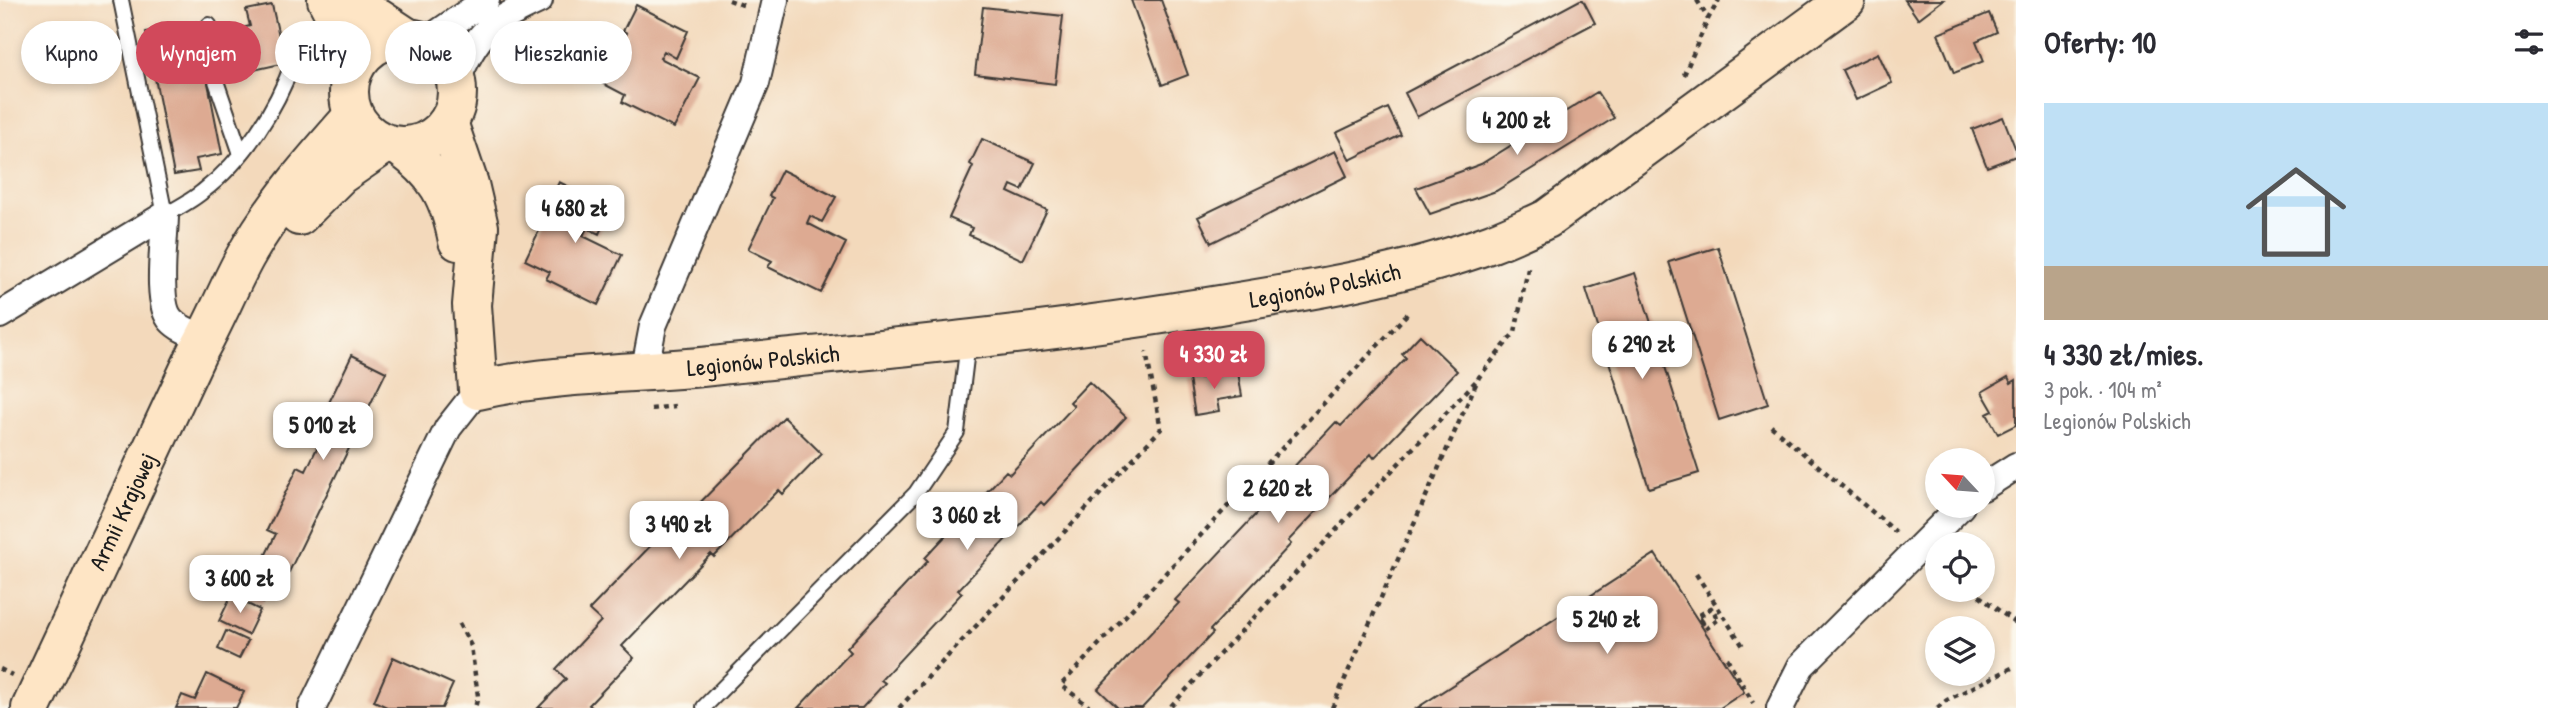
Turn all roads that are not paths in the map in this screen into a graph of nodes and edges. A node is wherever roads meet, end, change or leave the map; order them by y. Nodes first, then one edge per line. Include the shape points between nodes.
1 (121, 0) edge
2 (327, 0) edge
3 (355, 0) edge
4 (486, 0) edge
5 (539, 0) edge
6 (775, 0) edge
7 (1846, 0) edge
8 (338, 21) edge
9 (385, 21) edge
10 (449, 21) edge
11 (476, 42) edge
12 (217, 84) edge
13 (285, 84) edge
14 (349, 84) edge
15 (456, 84) edge
16 (353, 116) junction
17 (448, 122) junction
18 (392, 146) junction
19 (242, 154) junction
20 (165, 215) junction
21 (472, 304) junction
22 (0, 315) edge
23 (211, 327) junction
24 (968, 341) junction
25 (644, 373) junction
26 (478, 390) junction
27 (2016, 466) edge
28 (1995, 479) edge
29 (1949, 518) edge
30 (704, 707) edge
31 (31, 708) edge
32 (312, 708) edge
33 (1780, 708) edge

1 - 20 lane
2 - 8 street
3 - 9 street
4 - 10 street
5 - 11 street via 502,18
6 - 25 street via 756,83 653,326
7 - 24 street, Legionów Polskich via 1547,219 1491,243 1401,270 1293,293
12 - 19 lane
13 - 19 lane
14 - 16 street
15 - 17 street via 455,109
16 - 18 street via 372,138
16 - 23 street, Armii Krajowej via 297,179 245,256
17 - 18 street via 428,141
17 - 21 street via 479,227
18 - 21 street via 419,161 440,185 453,218
18 - 23 street, Armii Krajowej via 340,175 314,198 245,278
19 - 20 lane via 199,194
20 - 22 street
20 - 23 street via 161,293 168,317 177,326
21 - 26 street
23 - 31 street, Armii Krajowej
24 - 25 street, Legionów Polskich
24 - 30 lane via 957,432 916,493
25 - 26 street, Legionów Polskich
26 - 32 street via 448,428
27 - 28 street
29 - 33 street via 1801,666

